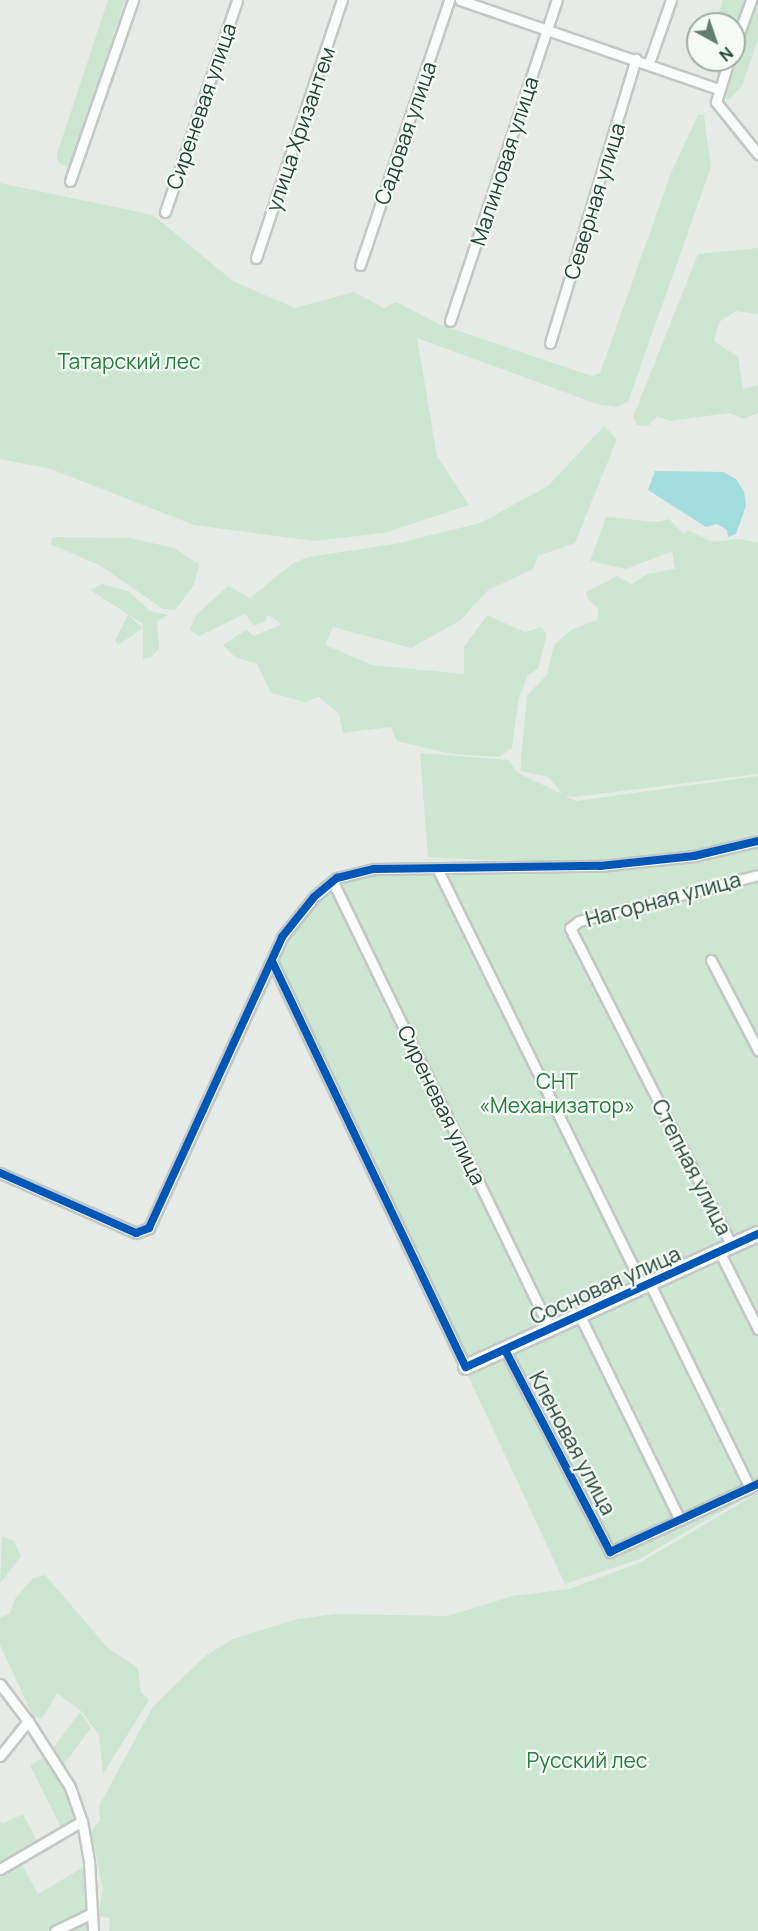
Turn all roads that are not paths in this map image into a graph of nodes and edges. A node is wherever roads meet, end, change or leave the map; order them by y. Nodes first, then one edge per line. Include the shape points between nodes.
1 (133, 0) edge
2 (237, 0) edge
3 (342, 0) edge
4 (449, 0) edge
5 (460, 0) edge
6 (557, 0) edge
7 (671, 0) edge
8 (547, 30) junction
9 (636, 59) junction
10 (649, 63) junction
11 (725, 72) edge
12 (719, 89) junction
13 (758, 154) edge
14 (70, 181) dead end
15 (165, 212) dead end
16 (256, 258) dead end
17 (360, 265) dead end
18 (450, 321) dead end
19 (550, 342) dead end
20 (758, 841) edge
21 (437, 868) junction
22 (758, 874) edge
23 (333, 882) junction
24 (570, 928) joint
25 (711, 960) dead end
26 (272, 961) junction
27 (758, 1050) edge
28 (0, 1173) edge
29 (758, 1234) edge
30 (726, 1249) junction
31 (647, 1285) junction
32 (580, 1316) junction
33 (550, 1329) junction
34 (758, 1329) edge
35 (505, 1350) junction
36 (465, 1367) joint
37 (754, 1486) edge
38 (680, 1520) junction
39 (0, 1684) edge
40 (28, 1721) junction
41 (0, 1756) edge
42 (82, 1821) junction
43 (0, 1869) edge
44 (92, 1913) junction
45 (55, 1931) edge
46 (93, 1931) edge

1 - 14 street
2 - 15 street, Сиреневая улица
3 - 16 street, улица Хризантем
4 - 17 street, Садовая улица
5 - 8 street
6 - 8 street, Малиновая улица
7 - 10 street
8 - 9 street
8 - 18 street, Малиновая улица
9 - 10 street
9 - 19 street, Северная улица
10 - 12 street
11 - 12 street
12 - 13 street via 716,102
20 - 21 street via 694,856 554,866
21 - 23 street via 366,870
21 - 31 street
22 - 24 street, Нагорная улица via 579,921
23 - 26 street via 296,916
23 - 33 street, Сиреневая улица
24 - 30 street, Степная улица
25 - 27 street
26 - 28 street via 149,1228 136,1233
26 - 36 street
29 - 30 street, Сосновая улица
30 - 31 street, Сосновая улица
30 - 34 street, Степная улица
31 - 32 street, Сосновая улица
31 - 37 street
32 - 33 street, Сосновая улица
32 - 38 street
33 - 35 street, Сосновая улица
35 - 36 street, Сосновая улица
35 - 38 street, Кленовая улица via 610,1552
37 - 38 street
39 - 40 street
40 - 41 street
40 - 42 street via 70,1787
42 - 43 street
42 - 44 street
44 - 45 street
44 - 46 street

